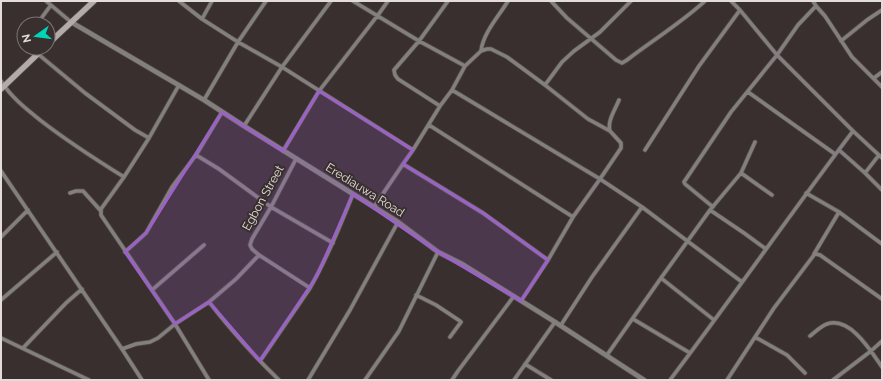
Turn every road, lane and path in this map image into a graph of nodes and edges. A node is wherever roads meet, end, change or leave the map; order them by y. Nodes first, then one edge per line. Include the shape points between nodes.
1 (46, 1) edge
2 (94, 1) edge
3 (180, 1) edge
4 (212, 1) edge
5 (266, 1) edge
6 (331, 1) edge
7 (353, 1) edge
8 (388, 1) edge
9 (448, 1) edge
10 (508, 1) edge
11 (551, 1) edge
12 (631, 1) edge
13 (705, 1) edge
14 (731, 1) edge
15 (813, 1) edge
16 (51, 5) junction
17 (816, 6) junction
18 (740, 10) junction
19 (882, 10) edge
20 (43, 16) edge
21 (378, 16) junction
22 (202, 19) junction
23 (71, 22) junction
24 (56, 36) edge
25 (591, 39) junction
26 (419, 41) junction
27 (841, 41) junction
28 (238, 42) junction
29 (481, 51) junction
30 (777, 55) junction
31 (36, 56) edge
32 (40, 56) edge
33 (465, 66) junction
34 (282, 68) junction
35 (882, 72) edge
36 (874, 78) junction
37 (1, 81) edge
38 (179, 85) junction
39 (546, 85) junction
40 (882, 87) edge
41 (3, 88) edge
42 (452, 90) junction
43 (319, 91) junction
44 (748, 92) junction
45 (204, 100) junction
46 (619, 100) dead end
47 (440, 106) junction
48 (222, 112) junction
49 (429, 125) junction
50 (244, 126) junction
51 (610, 131) junction
52 (853, 131) junction
53 (149, 138) junction
54 (755, 142) dead end
55 (413, 150) junction
56 (645, 150) dead end
57 (839, 150) junction
58 (282, 151) junction
59 (835, 154) junction
60 (196, 155) junction
61 (880, 156) edge
62 (296, 159) junction
63 (402, 164) junction
64 (1, 171) edge
65 (865, 173) junction
66 (741, 174) junction
67 (124, 177) junction
68 (600, 179) junction
69 (882, 190) edge
70 (70, 193) dead end
71 (806, 193) junction
72 (352, 194) junction
73 (772, 195) dead end
74 (271, 207) junction
75 (374, 207) junction
76 (642, 207) junction
77 (712, 208) junction
78 (28, 210) junction
79 (101, 211) junction
80 (839, 212) junction
81 (573, 217) junction
82 (398, 222) junction
83 (1, 237) edge
84 (688, 241) junction
85 (333, 243) junction
86 (882, 244) edge
87 (204, 245) dead end
88 (766, 249) junction
89 (56, 252) junction
90 (125, 252) junction
91 (438, 252) junction
92 (259, 254) junction
93 (814, 255) junction
94 (548, 260) junction
95 (661, 278) junction
96 (742, 282) junction
97 (310, 288) junction
98 (82, 289) junction
99 (152, 290) junction
100 (416, 295) junction
101 (514, 296) junction
102 (882, 299) edge
103 (1, 300) edge
104 (521, 301) junction
105 (209, 302) junction
106 (633, 319) junction
107 (714, 320) junction
108 (555, 322) junction
109 (174, 324) junction
110 (561, 325) junction
111 (810, 336) dead end
112 (450, 337) dead end
113 (755, 337) junction
114 (1, 338) edge
115 (882, 341) edge
116 (23, 348) junction
117 (122, 349) junction
118 (871, 351) junction
119 (690, 353) junction
120 (607, 355) junction
121 (260, 361) junction
122 (525, 364) junction
123 (882, 367) edge
124 (805, 373) dead end
125 (638, 378) edge
126 (728, 378) edge
127 (89, 380) edge
128 (142, 380) edge
129 (209, 380) edge
130 (279, 380) edge
131 (308, 380) edge
132 (365, 380) edge
133 (452, 380) edge
134 (514, 380) edge
135 (551, 380) edge
136 (644, 380) edge
137 (670, 380) edge
138 (735, 380) edge
139 (833, 380) edge

1 - 16 street
2 - 23 main road
3 - 22 street
4 - 22 street
5 - 28 street
6 - 34 street
7 - 21 street
8 - 21 street
9 - 26 street
10 - 29 street via 486,34
11 - 25 street
12 - 25 street
13 - 25 street via 624,62 616,60
14 - 18 street
15 - 17 street
16 - 20 street
16 - 23 street
17 - 27 street
17 - 30 street via 798,25
18 - 30 street
18 - 56 street via 699,66
19 - 27 street
21 - 26 street
21 - 43 street
22 - 28 street
23 - 24 main road
23 - 38 street, Erediauwa Road
25 - 39 street via 562,62
26 - 33 street
26 - 47 street via 394,70 395,75
27 - 36 street
28 - 34 street
28 - 45 street
29 - 33 street
29 - 39 street via 492,49
30 - 44 street
30 - 52 street
31 - 41 main road
32 - 53 street via 85,93
33 - 42 street
34 - 43 street
34 - 50 street
35 - 36 street
36 - 40 street
37 - 41 street
38 - 45 street, Erediauwa Road
38 - 53 street
39 - 51 street via 588,119
41 - 67 street via 50,128
42 - 47 street
42 - 68 street
43 - 55 street
43 - 58 street
44 - 59 street
44 - 77 street via 731,112 684,182
45 - 48 street, Erediauwa Road
46 - 51 street via 610,121
47 - 49 street
48 - 50 street, Erediauwa Road
48 - 60 street
49 - 55 street
49 - 81 street
50 - 58 street, Erediauwa Road
51 - 68 street via 621,143 622,148
52 - 57 street
52 - 61 street
53 - 67 street
54 - 66 street
55 - 63 street
57 - 59 street
57 - 65 street
58 - 62 street, Erediauwa Road
59 - 71 street
60 - 74 street
60 - 90 street via 172,187 146,233
61 - 65 street
62 - 72 street, Erediauwa Road
62 - 74 street, Egbon Street
63 - 75 street
63 - 94 street via 483,213
64 - 78 street
65 - 69 street
66 - 73 street
66 - 77 street
67 - 79 street
68 - 76 street
68 - 81 street
70 - 79 street via 83,191
71 - 80 street
71 - 88 street
72 - 75 street, Erediauwa Road
72 - 85 street
74 - 85 street
74 - 92 street, Egbon Street via 250,244
75 - 82 street, Erediauwa Road
76 - 84 street
76 - 110 street
77 - 84 street
77 - 88 street
78 - 83 street
78 - 89 street
79 - 90 street via 101,215
80 - 86 street
80 - 93 street
81 - 94 street
82 - 91 street, Erediauwa Road
82 - 131 street
84 - 95 street
84 - 96 street
85 - 97 street
87 - 99 street
88 - 96 street
89 - 98 street
89 - 103 street
90 - 99 street
91 - 100 street
91 - 101 street, Erediauwa Road
92 - 97 street
92 - 105 street via 236,279
93 - 102 street via 820,254
93 - 113 street
94 - 104 street
95 - 106 street
95 - 107 street
96 - 107 street
97 - 121 street
98 - 116 street via 66,302
98 - 117 street
99 - 109 street
100 - 112 street via 461,322
100 - 132 street via 399,330
101 - 104 street, Erediauwa Road
101 - 133 street
104 - 108 street, Erediauwa Road
105 - 109 street
105 - 121 street
106 - 119 street
106 - 120 street
107 - 119 street
108 - 110 street, Erediauwa Road
108 - 122 street
109 - 117 street via 150,342
109 - 129 street
110 - 120 street, Erediauwa Road
111 - 118 street via 826,324 842,323
113 - 124 street via 787,355
113 - 126 street
114 - 116 street
115 - 118 street
116 - 127 street
117 - 128 street
118 - 123 street
118 - 139 street
119 - 137 street
120 - 125 street, Erediauwa Road
121 - 130 street
122 - 134 street
122 - 135 street
125 - 136 street, Erediauwa Road
126 - 138 street

